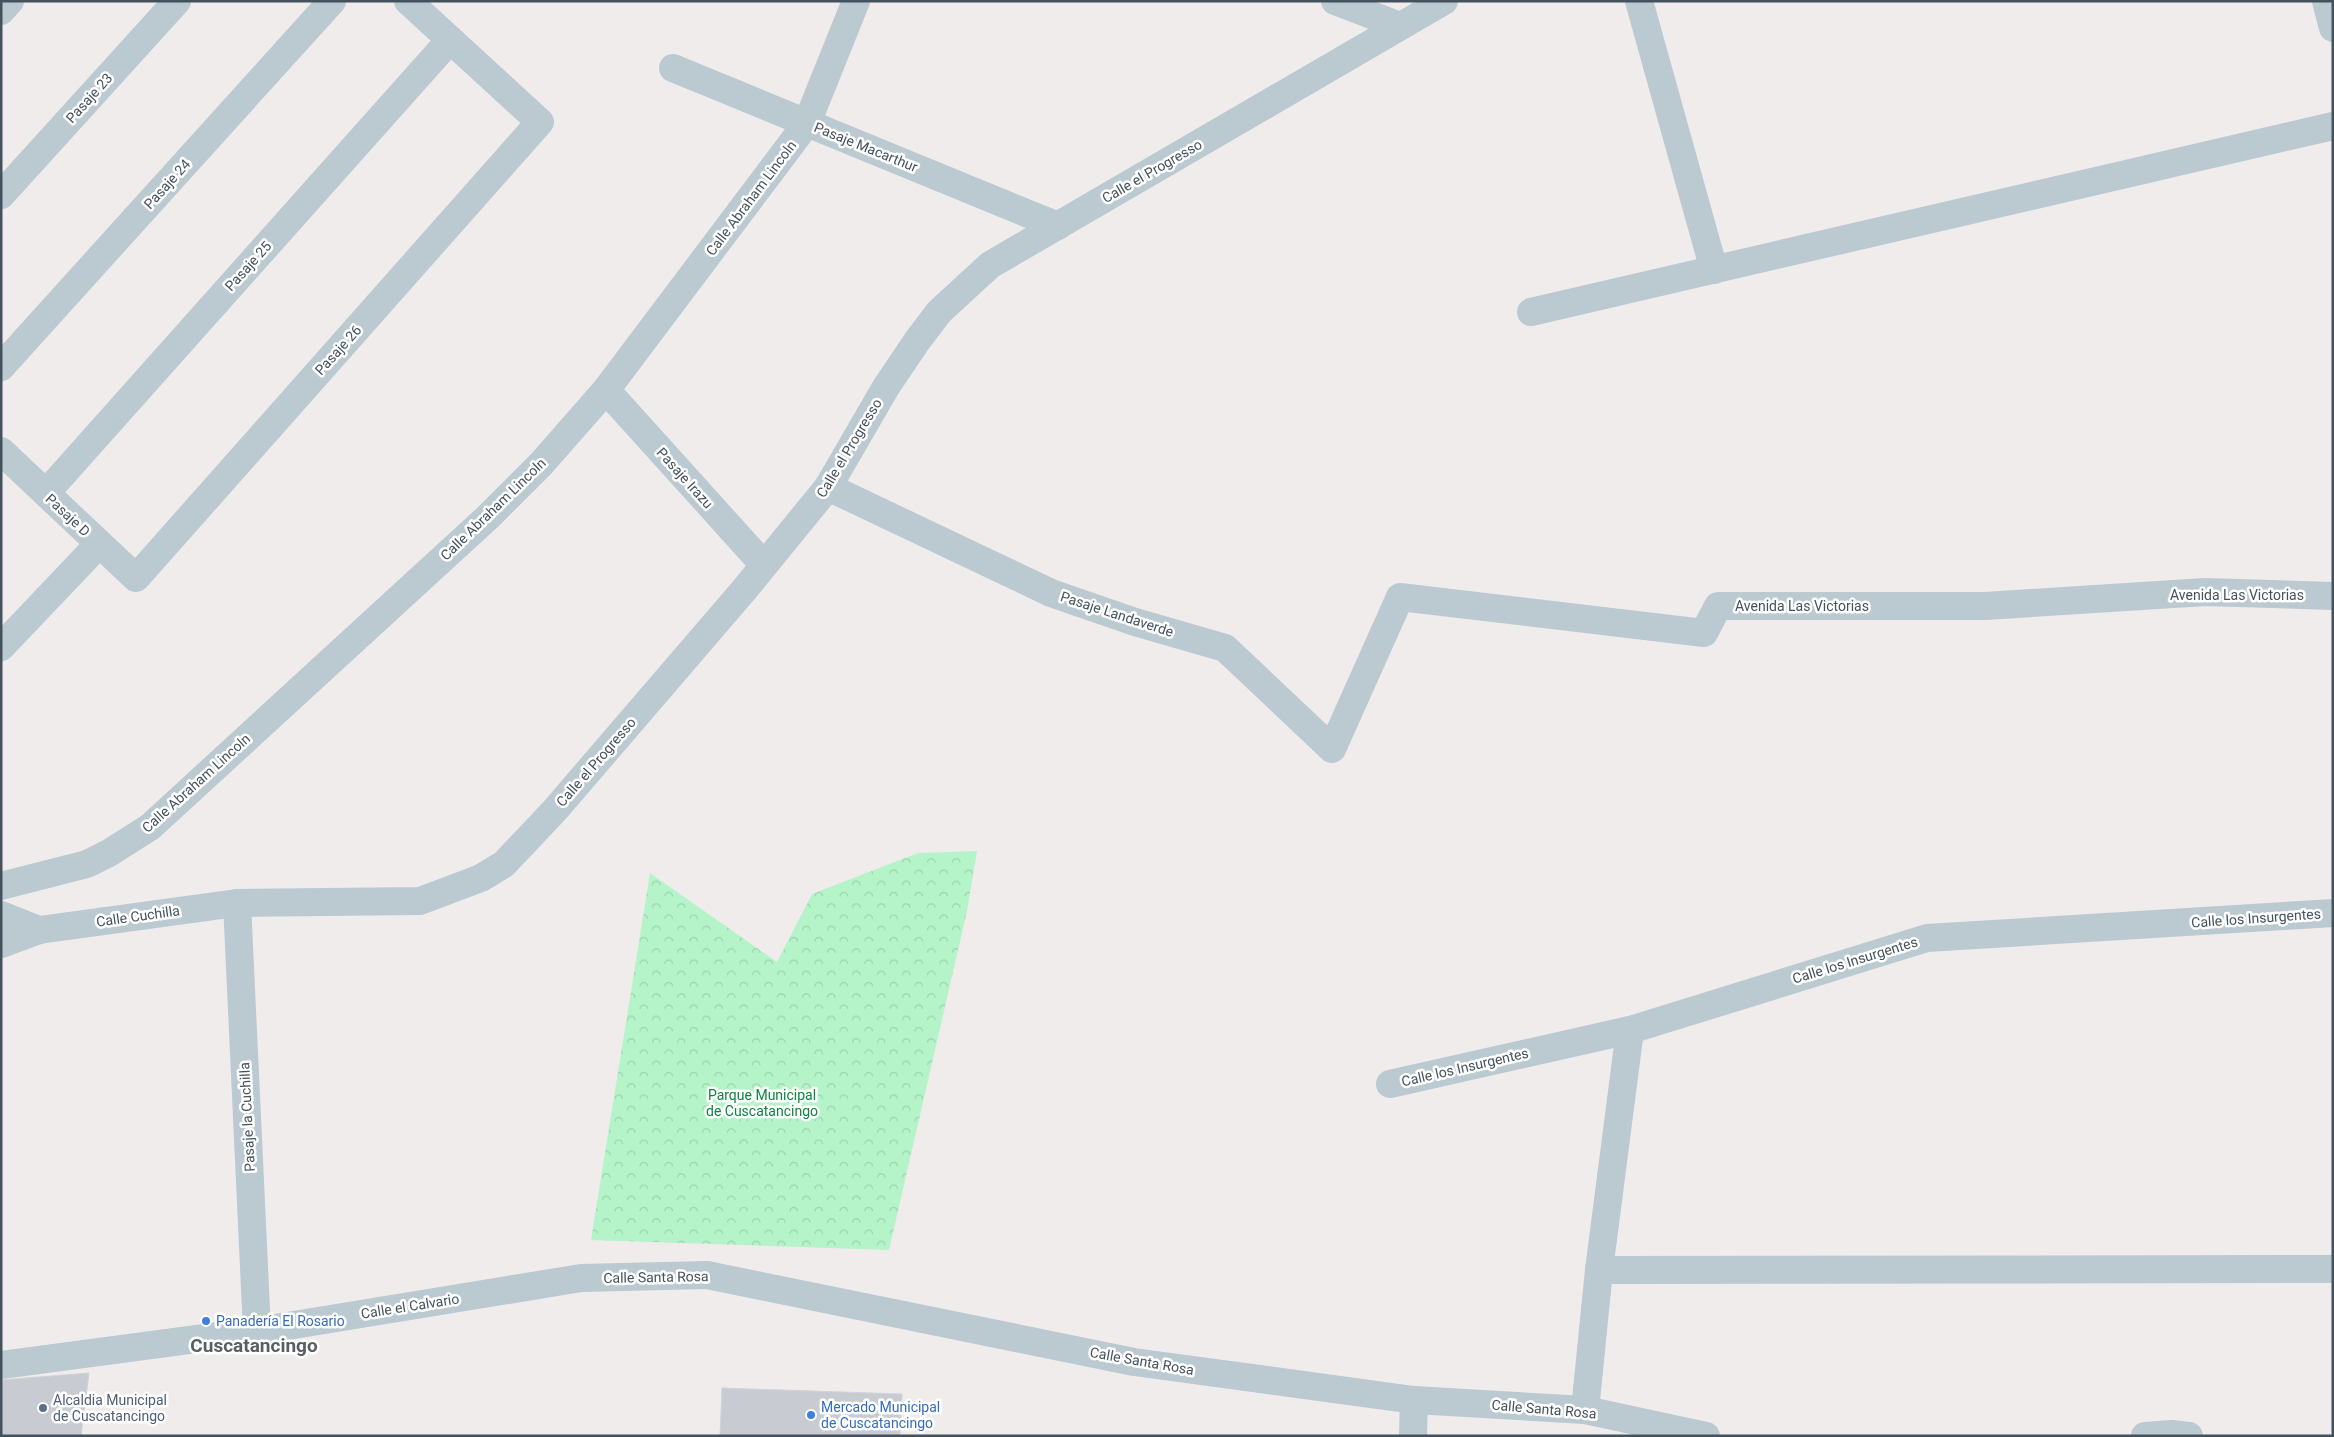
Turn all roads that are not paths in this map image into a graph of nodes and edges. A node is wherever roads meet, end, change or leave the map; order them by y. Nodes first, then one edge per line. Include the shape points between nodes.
1 (10, 1) edge
2 (177, 1) edge
3 (332, 1) edge
4 (408, 1) edge
5 (856, 1) edge
6 (1335, 1) edge
7 (1444, 1) edge
8 (1639, 1) edge
9 (2326, 1) edge
10 (1, 10) edge
11 (1400, 26) junction
12 (2333, 28) edge
13 (450, 40) junction
14 (673, 68) dead end
15 (807, 123) junction
16 (2333, 126) edge
17 (1, 195) edge
18 (1058, 226) junction
19 (1714, 270) junction
20 (1530, 312) dead end
21 (1, 367) edge
22 (606, 390) junction
23 (1, 451) edge
24 (828, 487) junction
25 (46, 493) junction
26 (99, 544) junction
27 (764, 565) junction
28 (136, 578) joint
29 (2333, 596) edge
30 (1, 647) edge
31 (1355, 697) joint
32 (1, 886) edge
33 (237, 903) junction
34 (2333, 913) edge
35 (1, 915) edge
36 (39, 930) junction
37 (1, 944) edge
38 (1630, 1030) junction
39 (1390, 1084) dead end
40 (2333, 1269) edge
41 (1599, 1270) junction
42 (581, 1278) joint
43 (257, 1331) junction
44 (1, 1365) edge
45 (1414, 1400) junction
46 (1585, 1410) junction
47 (1413, 1436) edge
48 (1706, 1436) edge
49 (2145, 1436) edge
50 (2189, 1436) edge

1 - 10 street
2 - 17 street, Pasaje 23
3 - 21 street, Pasaje 24
4 - 13 street
5 - 15 street, Calle Abraham Lincoln
6 - 11 street
7 - 11 street, Calle el Progresso
8 - 19 street
9 - 12 street
11 - 18 street, Calle el Progresso
13 - 25 street, Pasaje 25
13 - 28 street, Pasaje 26 via 540,122
14 - 15 street, Pasaje Macarthur
15 - 18 street, Pasaje Macarthur
15 - 22 street, Calle Abraham Lincoln
16 - 19 street
18 - 24 street, Calle el Progresso via 990,265 939,312 886,387
19 - 20 street
22 - 27 street, Pasaje Irazu
22 - 32 street, Calle Abraham Lincoln via 488,518 150,826 87,864
23 - 25 street, Pasaje D
24 - 27 street, Calle el Progresso
24 - 31 street, Pasaje Landaverde via 1051,593 1225,648 1332,749
25 - 26 street, Pasaje D
26 - 28 street, Pasaje D
26 - 30 street
27 - 33 street, Calle el Progresso via 504,864 481,878 420,902
29 - 31 street, Avenida Las Victorias via 2205,592 1977,606 1718,606 1704,633 1400,597
33 - 36 street, Calle Cuchilla
33 - 43 street, Pasaje la Cuchilla
34 - 38 street, Calle los Insurgentes via 1927,938
35 - 36 street, Calle Cuchilla
36 - 37 street, Calle Cuchilla
38 - 39 street, Calle los Insurgentes
38 - 41 street
40 - 41 street
41 - 46 street
42 - 43 street, Calle el Calvario
42 - 45 street, Calle Santa Rosa via 707,1275 1134,1362
43 - 44 street, Calle el Calvario
45 - 46 street, Calle Santa Rosa
45 - 47 street
46 - 48 street, Calle Santa Rosa
49 - 50 street

